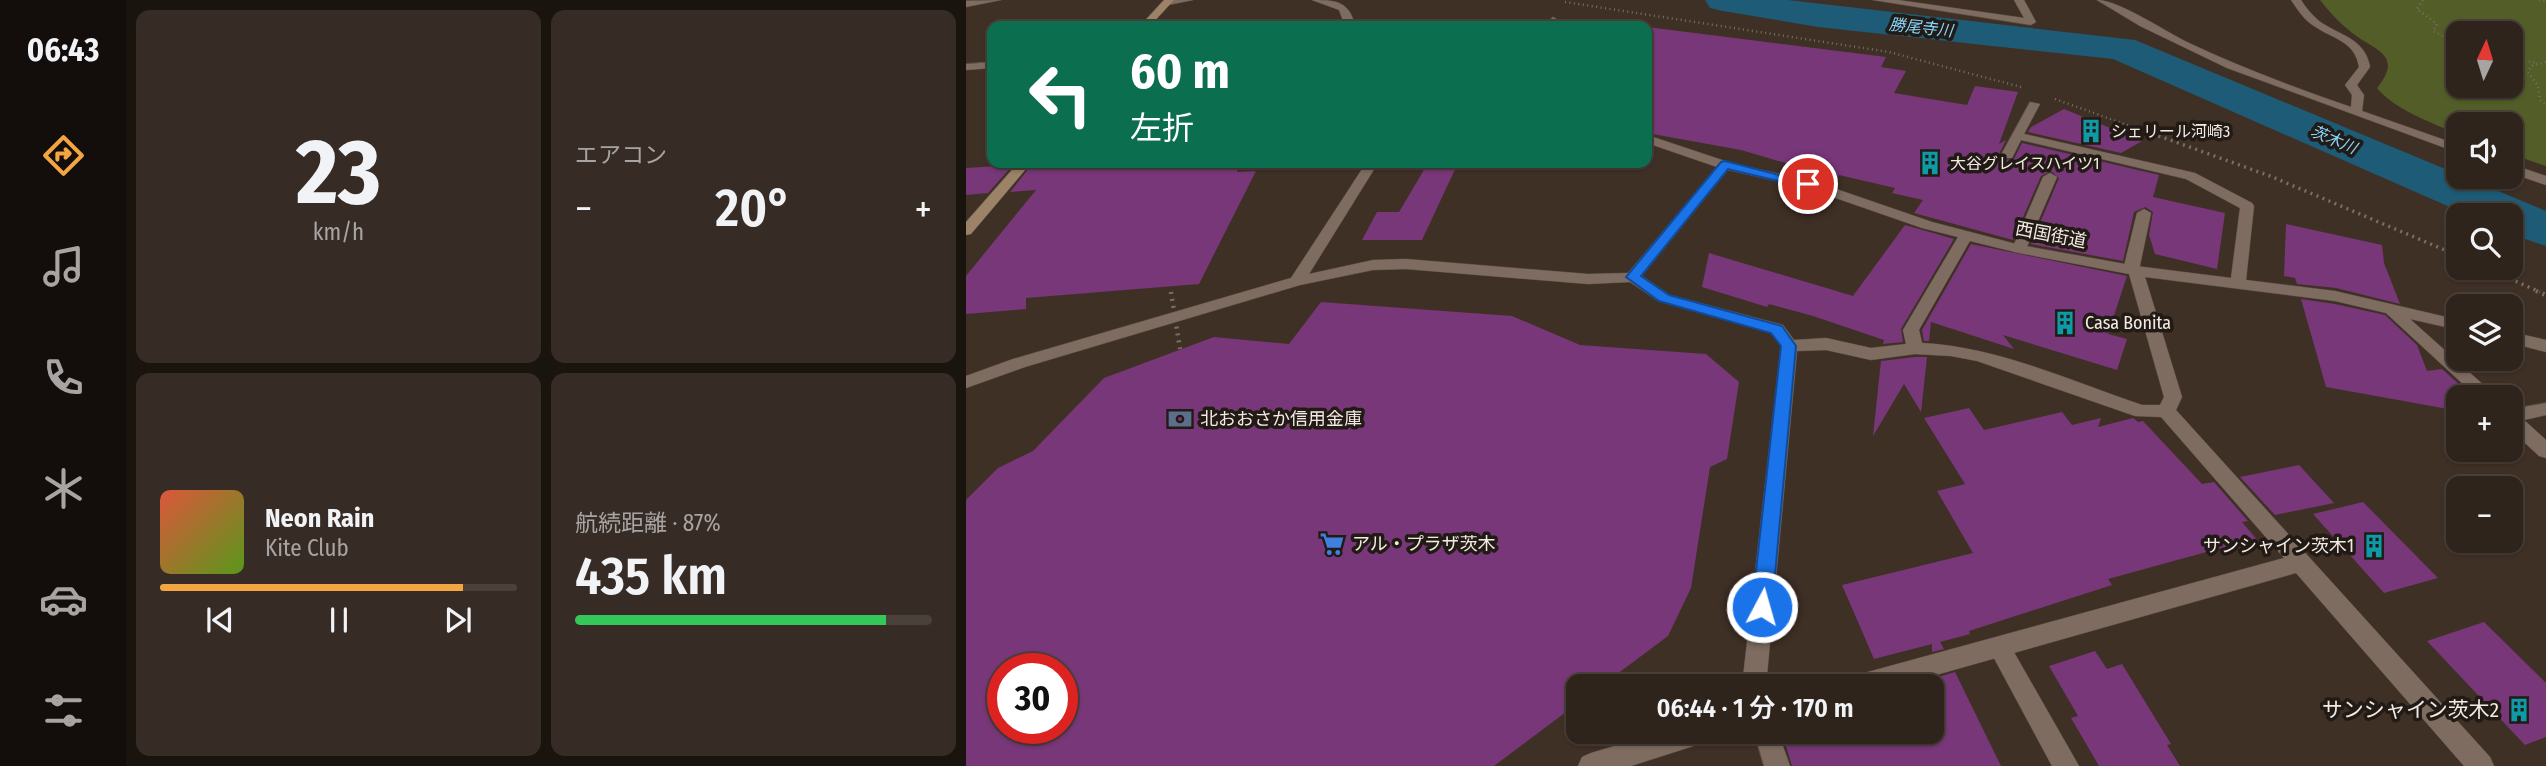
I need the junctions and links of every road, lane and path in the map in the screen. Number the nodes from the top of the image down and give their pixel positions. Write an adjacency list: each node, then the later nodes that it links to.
1 (996, 0): 12 (street)
2 (1188, 0): 10 (street)
3 (1317, 0): 14 (street)
4 (1878, 0): 5 (street)
5 (2019, 0)
6 (2102, 0): 23 (street)
7 (2296, 0): 23 (street)
8 (2423, 0): 15 (path)
9 (2539, 0): 11 (path)
10 (1169, 1): 13 (main road)
11 (2546, 1)
12 (966, 4)
13 (1150, 21)
14 (1348, 21)
15 (2446, 38)
16 (2524, 60): 18 (path)
17 (2546, 62): 18 (path)
18 (2538, 63): 22 (path)
19 (987, 65): 20 (street)
20 (966, 67)
21 (2034, 104): 24 (street)
22 (2546, 105)
23 (2356, 111): 26 (street)
24 (2018, 136): 27 (street); 42 (street)
25 (1652, 141): 28 (street, 西国街道)
26 (2446, 144)
27 (2007, 155)
28 (1725, 165): 36 (street, 西国街道); 39 (street)
29 (1021, 168): 35 (main road)
30 (1369, 168): 41 (street)
31 (2523, 172): 33 (street)
32 (2050, 177): 37 (street)
33 (2546, 181)
34 (2144, 213): 38 (street)
35 (966, 231)
36 (1966, 236): 37 (street, 西国街道); 50 (street)
37 (2020, 249): 38 (street, 西国街道)
38 (2134, 270): 42 (street, 西国街道); 55 (street)
39 (1633, 277): 41 (street); 48 (street)
40 (2513, 280): 44 (path)
41 (1297, 281): 52 (street)
42 (2238, 283): 45 (street, 西国街道)
43 (1171, 292): 51 (path, bridge)
44 (2546, 295)
45 (2390, 310): 46 (street, 西国街道); 53 (street)
46 (2446, 322)
47 (2523, 340): 49 (street)
48 (1789, 346): 50 (street); 61 (street)
49 (2546, 346)
50 (1916, 348): 55 (street)
51 (1180, 349)
52 (966, 382)
53 (2474, 385)
54 (2546, 409): 56 (street)
55 (2166, 411): 59 (street)
56 (2523, 414)
57 (2523, 429): 58 (street)
58 (2546, 451)
59 (2299, 563): 60 (street); 68 (street)
60 (1999, 647): 62 (street); 67 (street)
61 (1755, 674)
62 (1901, 674)
63 (1662, 744): 65 (street)
64 (1770, 744): 66 (street)
65 (1591, 766)
66 (1777, 766)
67 (2066, 766)
68 (2481, 766)

